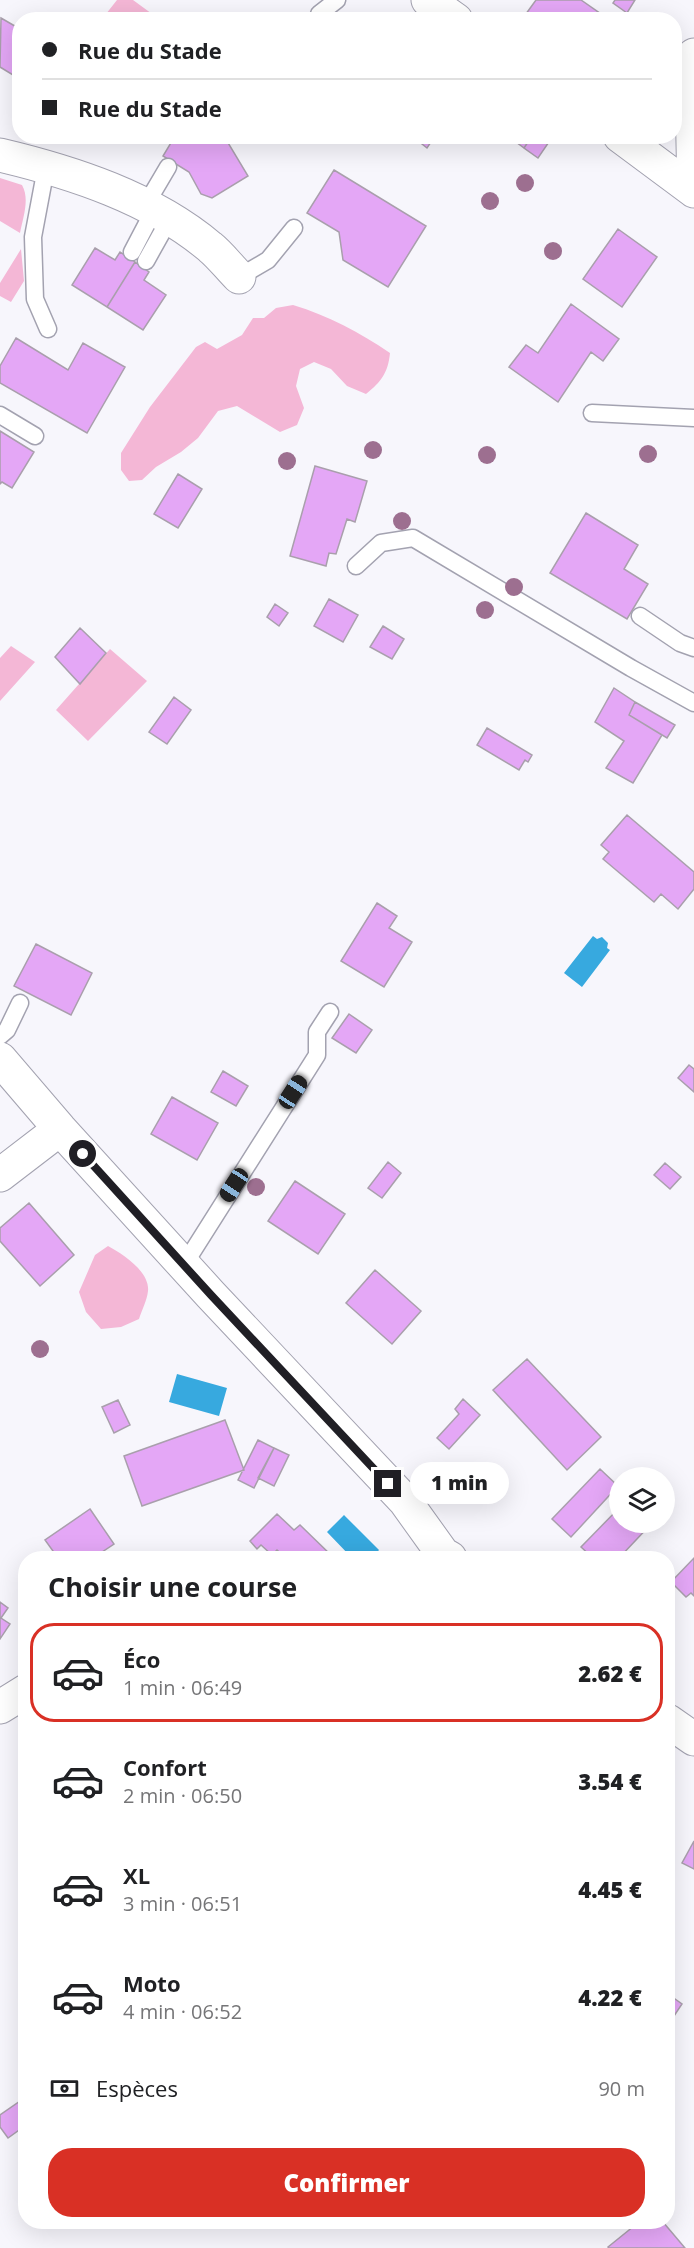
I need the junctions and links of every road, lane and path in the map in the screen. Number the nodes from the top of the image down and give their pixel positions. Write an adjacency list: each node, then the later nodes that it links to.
1 (337, 0): 3 (lane)
2 (428, 0): 4 (street)
3 (322, 12)
4 (445, 12)
5 (694, 67): 10 (street)
6 (631, 144): 10 (street)
7 (0, 155): 9 (street)
8 (168, 167): 11 (lane)
9 (46, 168): 11 (street); 15 (lane)
10 (694, 191)
11 (156, 211): 13 (lane); 14 (street)
12 (294, 228): 14 (lane)
13 (139, 256)
14 (238, 277)
15 (48, 329)
16 (592, 413): 18 (lane)
17 (0, 415): 19 (lane)
18 (694, 418)
19 (36, 436)
20 (356, 566): 23 (lane)
21 (640, 616): 22 (lane)
22 (694, 648)
23 (694, 703)
24 (20, 1003): 26 (lane)
25 (330, 1012): 30 (lane)
26 (0, 1036)
27 (0, 1059): 28 (street)
28 (60, 1130): 29 (street); 30 (street)
29 (0, 1175)
30 (184, 1265): 31 (street)
31 (440, 1551)
32 (18, 1696): 33 (street)
33 (0, 1707)
34 (675, 1726): 35 (street)
35 (694, 1739)

